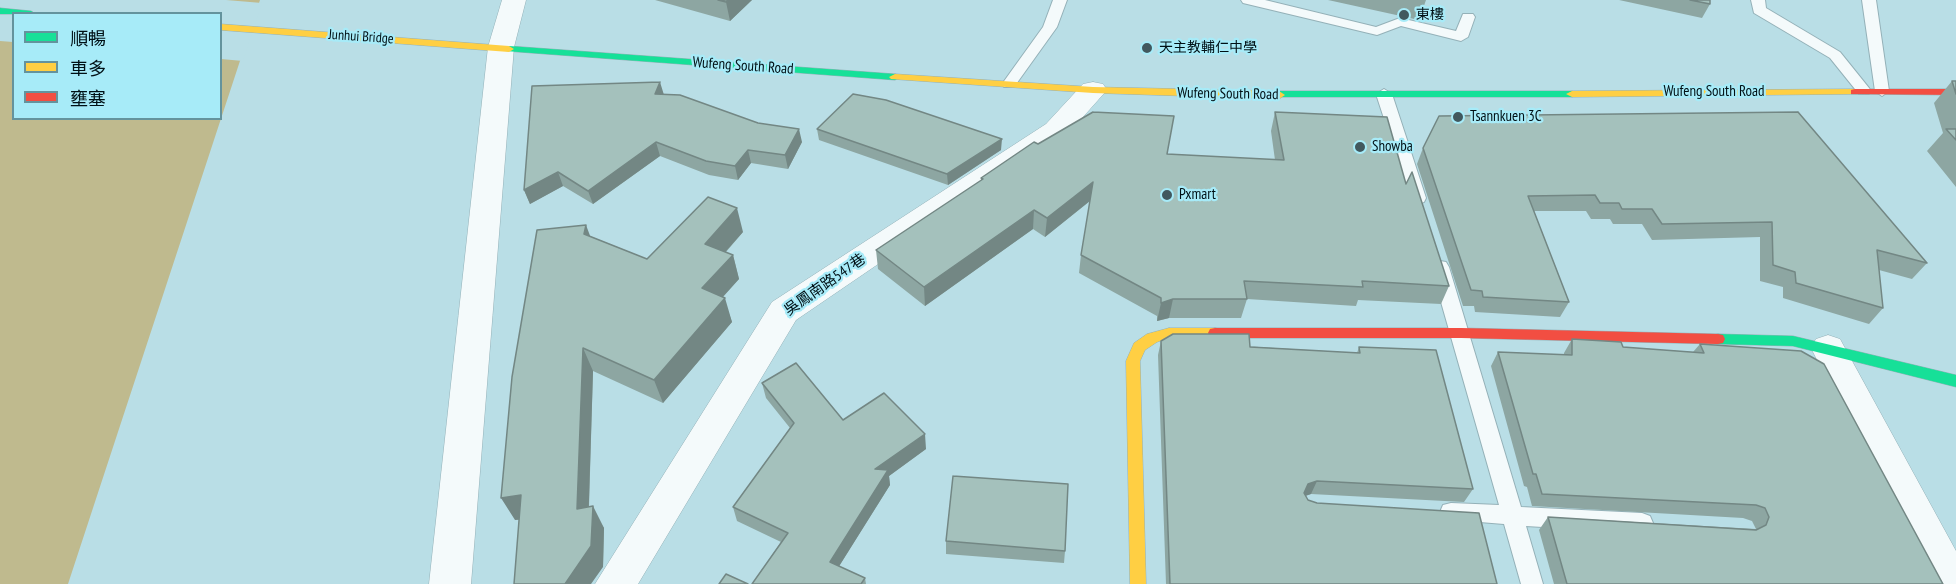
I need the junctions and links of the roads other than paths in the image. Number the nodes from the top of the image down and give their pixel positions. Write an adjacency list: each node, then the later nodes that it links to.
1 (514, 0): 8 (street)
2 (1060, 0): 9 (lane)
3 (1248, 0): 6 (lane)
4 (1758, 0): 11 (lane)
5 (1869, 0): 12 (lane)
6 (1468, 17)
7 (222, 27): 8 (main road, Junhui Bridge)
8 (501, 47): 9 (main road, Wufeng South Road); 23 (street)
9 (1009, 84): 10 (main road, Wufeng South Road)
10 (1093, 90): 14 (main road, Wufeng South Road); 24 (street, 吳鳳南路547巷)
11 (1864, 91): 12 (main road, Wufeng South Road); 14 (main road, Wufeng South Road)
12 (1882, 91): 13 (main road, Wufeng South Road)
13 (1956, 92)
14 (1384, 94): 15 (lane)
15 (1425, 219)
16 (1436, 254): 17 (lane)
17 (1461, 333): 18 (main road); 21 (lane); 25 (main road)
18 (1828, 348): 19 (main road); 27 (street)
19 (1956, 381)
20 (1429, 511): 21 (lane)
21 (1512, 515): 22 (lane); 26 (lane)
22 (1662, 524)
23 (450, 584)
24 (616, 584)
25 (1138, 584)
26 (1532, 584)
27 (1952, 584)

